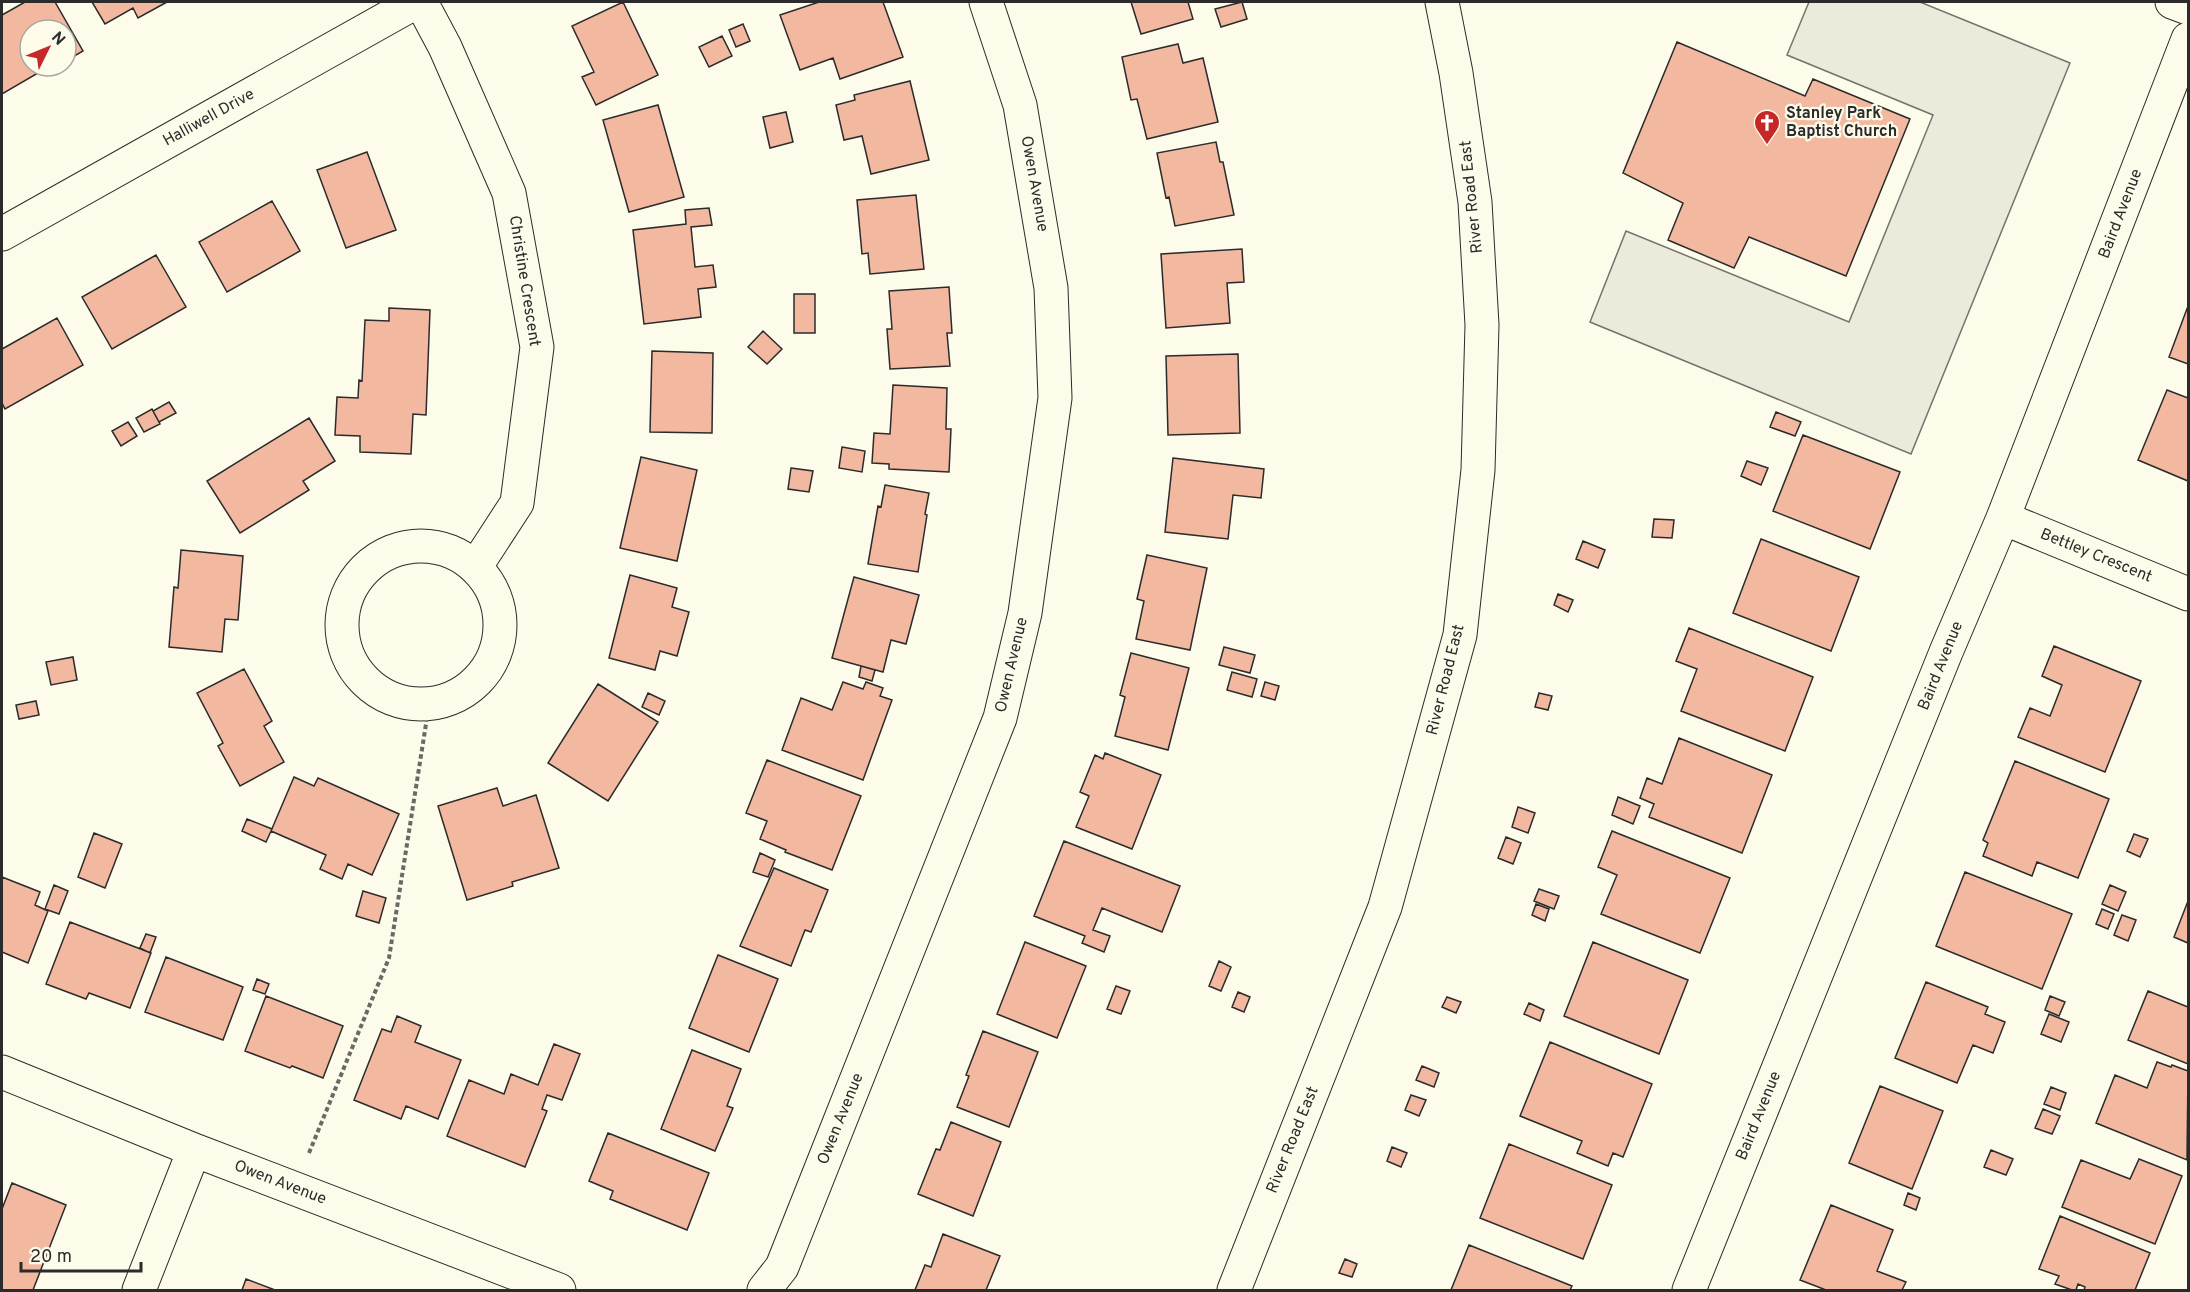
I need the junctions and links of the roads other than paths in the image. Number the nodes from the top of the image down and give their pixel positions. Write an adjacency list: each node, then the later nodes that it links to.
1 (416, 2): 8 (street, Halliwell Drive)
2 (421, 2): 10 (street, Christine Crescent)
3 (986, 2): 16 (street, Owen Avenue)
4 (1442, 2): 17 (street, River Road East)
5 (2172, 2): 6 (street)
6 (2188, 8)
7 (2188, 39): 9 (street, Baird Avenue)
8 (2, 234)
9 (2002, 518): 11 (street, Bettley Crescent); 18 (street, Baird Avenue)
10 (476, 566): 10 (street)
11 (2188, 594)
12 (2, 1072): 13 (street, Owen Avenue)
13 (194, 1150): 14 (street); 15 (street, Owen Avenue)
14 (139, 1290)
15 (559, 1290)
16 (764, 1290)
17 (1234, 1290)
18 (1689, 1290)

